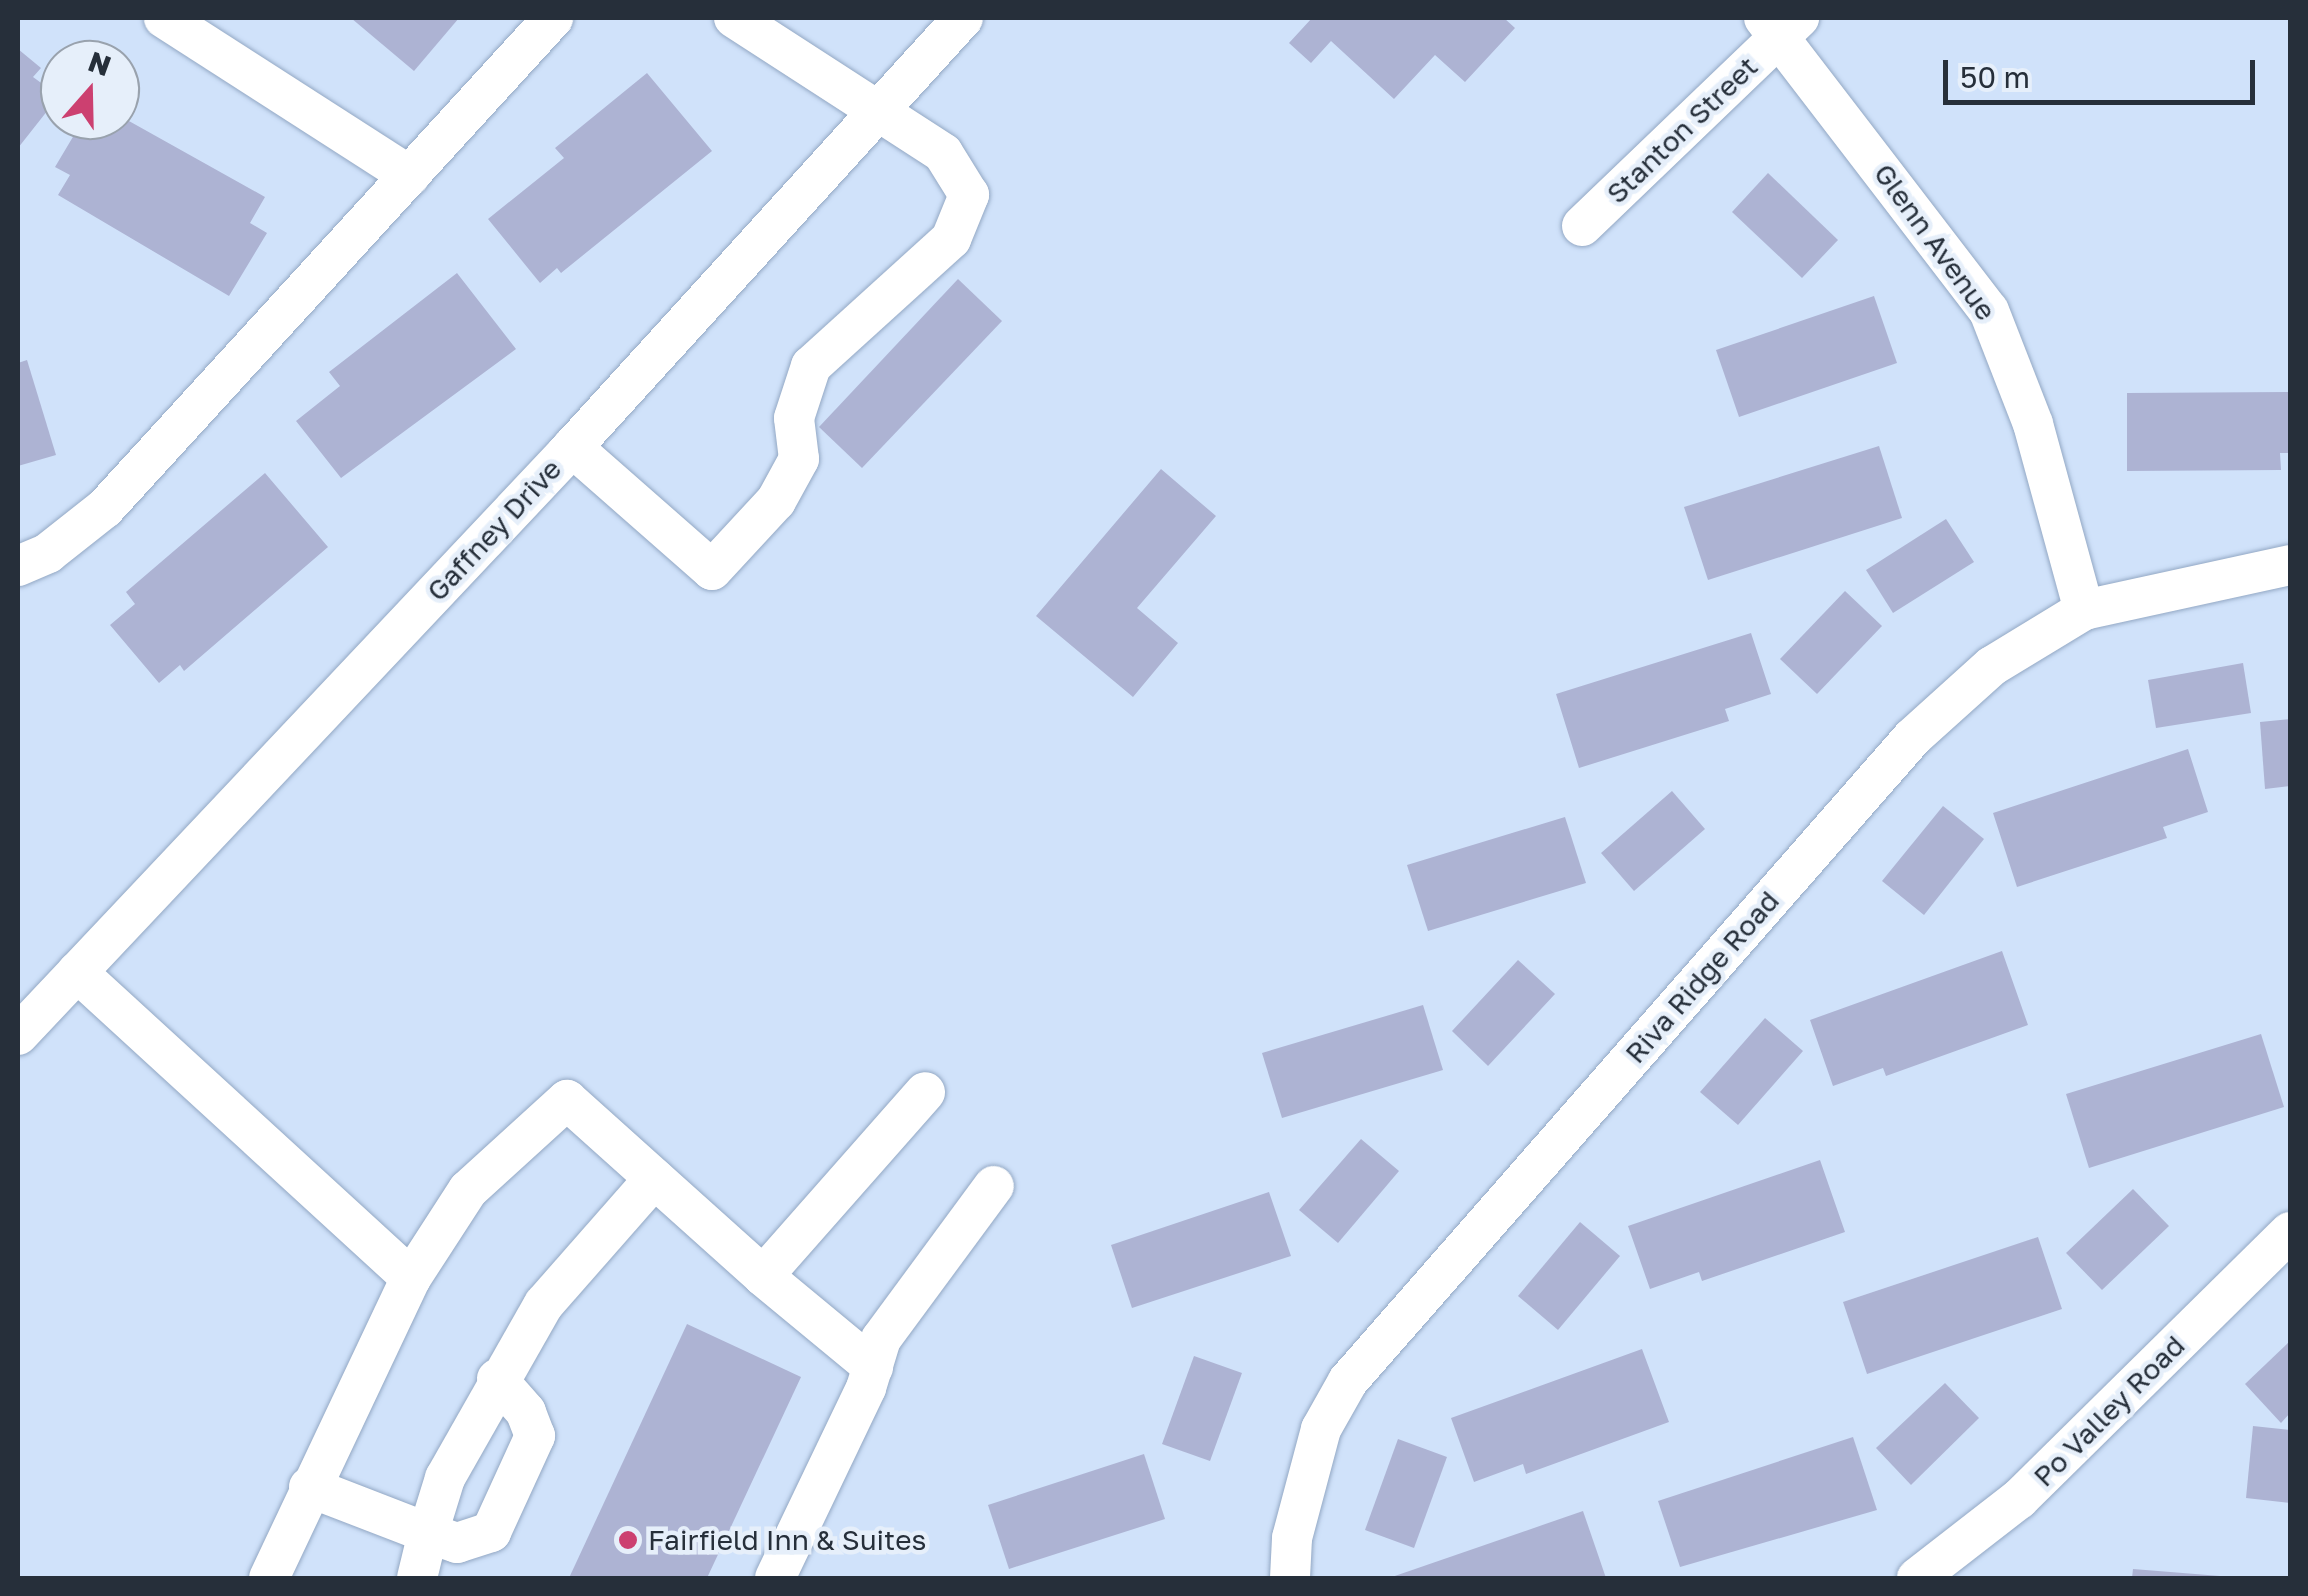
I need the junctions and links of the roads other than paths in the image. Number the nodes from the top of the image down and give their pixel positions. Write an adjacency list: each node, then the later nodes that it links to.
1 (164, 18): 7 (street)
2 (553, 18): 7 (street)
3 (734, 18): 6 (street)
4 (963, 18): 6 (street, Gaffney Drive)
5 (1782, 23): 8 (street, Stanton Street); 12 (street, Glenn Avenue)
6 (877, 109): 9 (street, Gaffney Drive); 9 (street)
7 (410, 176): 11 (street)
8 (1582, 226)
9 (572, 447): 13 (street, Gaffney Drive)
10 (2290, 565): 12 (street, Riva Ridge Road)
11 (18, 566)
12 (2084, 610): 28 (street, Riva Ridge Road)
13 (77, 972): 14 (street, Gaffney Drive); 20 (street)
14 (18, 1035)
15 (926, 1092): 19 (street)
16 (654, 1179): 19 (street); 20 (street); 22 (street)
17 (994, 1186): 21 (street)
18 (2290, 1232): 29 (street, Po Valley Road)
19 (762, 1276): 21 (street)
20 (411, 1278): 23 (street)
21 (873, 1368): 27 (street)
22 (497, 1379): 24 (street); 24 (street)
23 (309, 1487): 24 (street); 25 (street)
24 (428, 1534): 26 (street)
25 (269, 1578)
26 (417, 1578)
27 (775, 1578)
28 (1290, 1578)
29 (1917, 1578)

